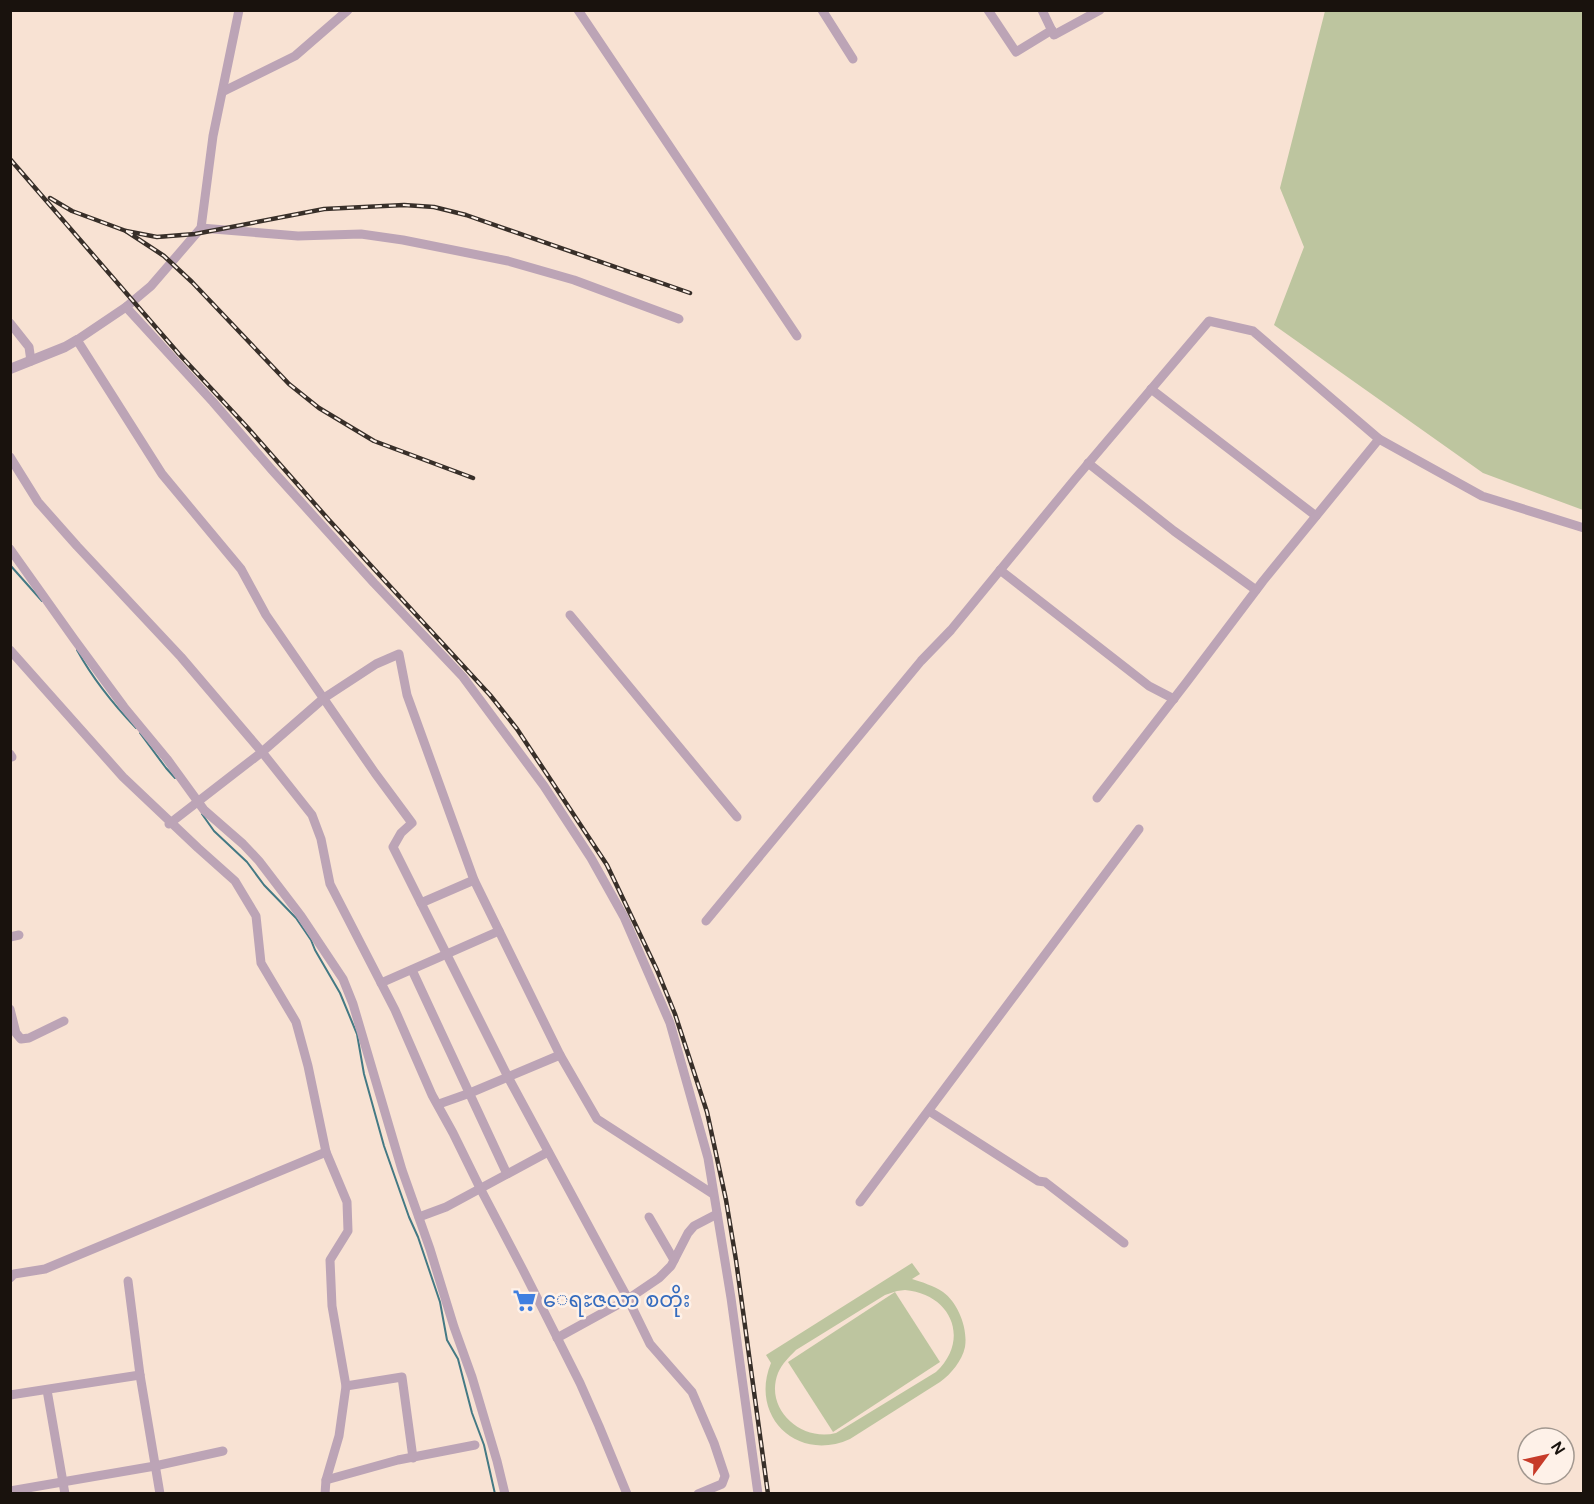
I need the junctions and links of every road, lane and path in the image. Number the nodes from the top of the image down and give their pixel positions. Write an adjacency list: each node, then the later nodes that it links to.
1 (240, 10): 10 (street)
2 (348, 10): 10 (street)
3 (578, 10): 15 (street)
4 (822, 10): 9 (street)
5 (988, 10): 8 (street)
6 (1042, 10): 8 (street)
7 (1100, 10): 8 (street)
8 (1052, 30)
9 (853, 59)
10 (224, 91): 11 (street)
11 (201, 228): 12 (street); 13 (street)
12 (126, 307): 16 (street); 58 (street)
13 (679, 319)
14 (10, 323): 17 (street)
15 (796, 336)
16 (77, 340): 17 (street); 30 (street)
17 (31, 361): 18 (street)
18 (10, 369)
19 (1151, 389): 20 (street); 22 (street); 23 (street)
20 (1379, 439): 23 (street); 24 (street)
21 (10, 457): 32 (street)
22 (1088, 463): 26 (street); 27 (street)
23 (1316, 516): 27 (street)
24 (1584, 528)
25 (10, 549): 34 (street)
26 (1000, 570): 31 (street); 40 (street)
27 (1256, 590): 31 (street)
28 (570, 615): 35 (street)
29 (10, 650): 36 (street)
30 (324, 698): 32 (street); 38 (street); 39 (street)
31 (1174, 699): 33 (street)
32 (262, 752): 34 (street); 44 (street)
33 (1098, 798)
34 (199, 802): 36 (street); 61 (street)
35 (737, 817)
36 (170, 823): 54 (street)
37 (1139, 829): 53 (street)
38 (474, 880): 39 (street); 41 (street)
39 (421, 903): 42 (street)
40 (706, 921)
41 (499, 931): 42 (street); 49 (street)
42 (447, 954): 43 (street); 50 (street)
43 (412, 970): 44 (street); 51 (street)
44 (381, 983): 52 (street)
45 (10, 1009): 47 (street)
46 (64, 1021): 47 (street)
47 (21, 1039): 48 (street)
48 (10, 1044)
49 (560, 1054): 50 (street); 58 (street)
50 (508, 1077): 51 (street); 55 (street)
51 (470, 1093): 52 (street); 56 (street)
52 (439, 1104): 57 (street)
53 (928, 1111): 59 (street); 63 (street)
54 (326, 1152): 65 (street); 70 (street)
55 (548, 1152): 56 (street); 67 (street)
56 (507, 1174): 57 (street)
57 (480, 1188): 61 (street); 68 (street)
58 (713, 1194): 60 (street)
59 (861, 1202)
60 (717, 1214): 64 (street); 86 (street)
61 (418, 1217): 83 (street)
62 (649, 1217): 64 (street)
63 (1124, 1243)
64 (674, 1260): 67 (street)
65 (10, 1278)
66 (128, 1281): 69 (street)
67 (628, 1299): 68 (street); 85 (street)
68 (557, 1338): 84 (street)
69 (141, 1375): 71 (street); 76 (street)
70 (346, 1386): 75 (street); 77 (street)
71 (47, 1390): 72 (street); 78 (street)
72 (10, 1395)
73 (475, 1446): 75 (street)
74 (223, 1451): 76 (street)
75 (413, 1458): 77 (street)
76 (155, 1466): 78 (street); 81 (street)
77 (326, 1480): 82 (street)
78 (62, 1481): 79 (street); 80 (street)
79 (10, 1491)
80 (66, 1494)
81 (160, 1494)
82 (325, 1494)
83 (505, 1494)
84 (627, 1494)
85 (698, 1494)
86 (758, 1494)

